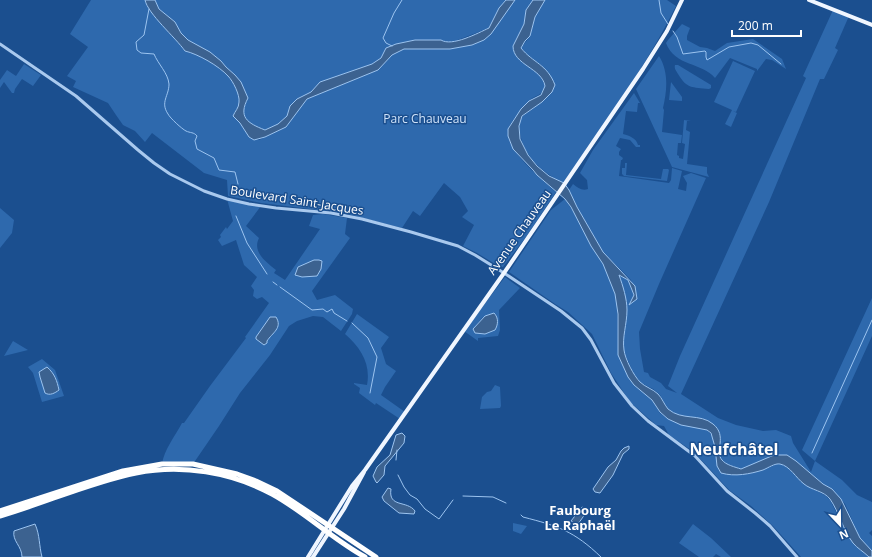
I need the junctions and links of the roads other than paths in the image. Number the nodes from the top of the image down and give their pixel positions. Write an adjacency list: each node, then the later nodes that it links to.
1 (682, 0): 5 (main road, Avenue Chauveau)
2 (809, 0): 3 (main road)
3 (872, 25)
4 (0, 44): 5 (street, Boulevard Saint-Jacques)
5 (504, 272): 8 (main road, Avenue Chauveau); 13 (street, Boulevard Saint-Jacques)
6 (0, 510): 8 (highway)
7 (0, 516): 8 (highway)
8 (328, 529): 9 (main road, Avenue Chauveau); 10 (main road); 11 (highway); 12 (highway)
9 (308, 557)
10 (313, 557)
11 (365, 557)
12 (376, 557)
13 (797, 557)

